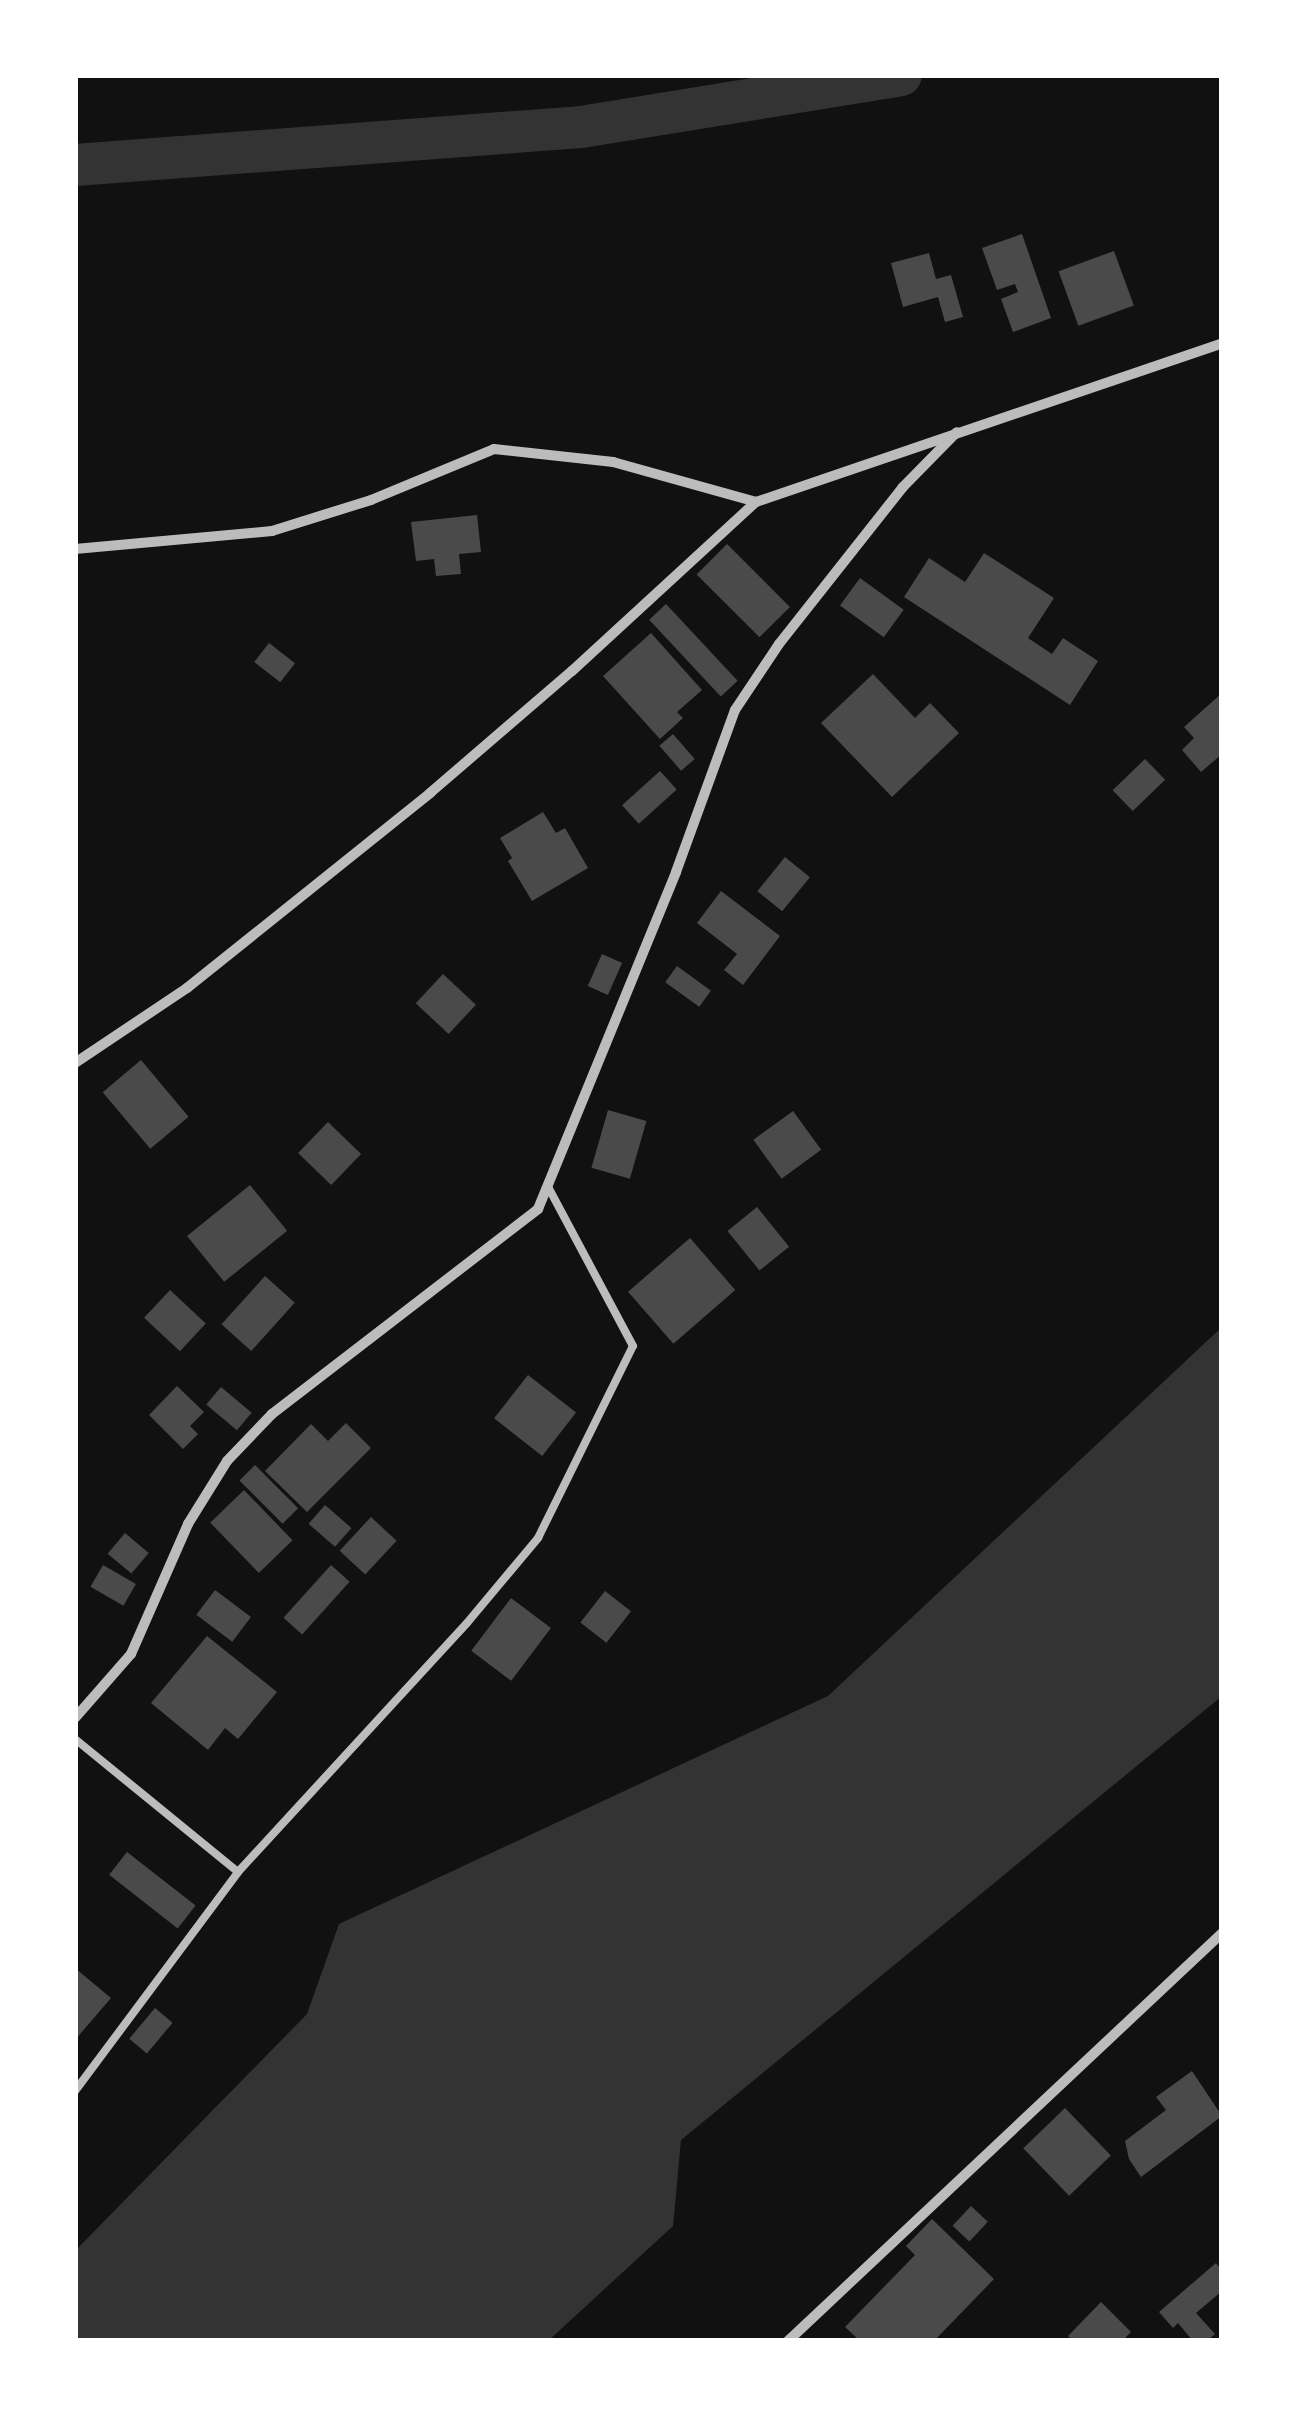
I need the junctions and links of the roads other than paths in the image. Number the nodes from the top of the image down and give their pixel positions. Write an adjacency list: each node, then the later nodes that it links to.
1 (1222, 343): 2 (street)
2 (957, 432): 3 (street); 6 (street)
3 (756, 502): 4 (street); 5 (street)
4 (75, 549)
5 (75, 1063)
6 (548, 1187): 7 (street); 9 (lane)
7 (75, 1718)
8 (75, 1739): 9 (lane)
9 (238, 1872): 11 (lane)
10 (1222, 1933): 12 (street)
11 (75, 2091)
12 (788, 2341)

